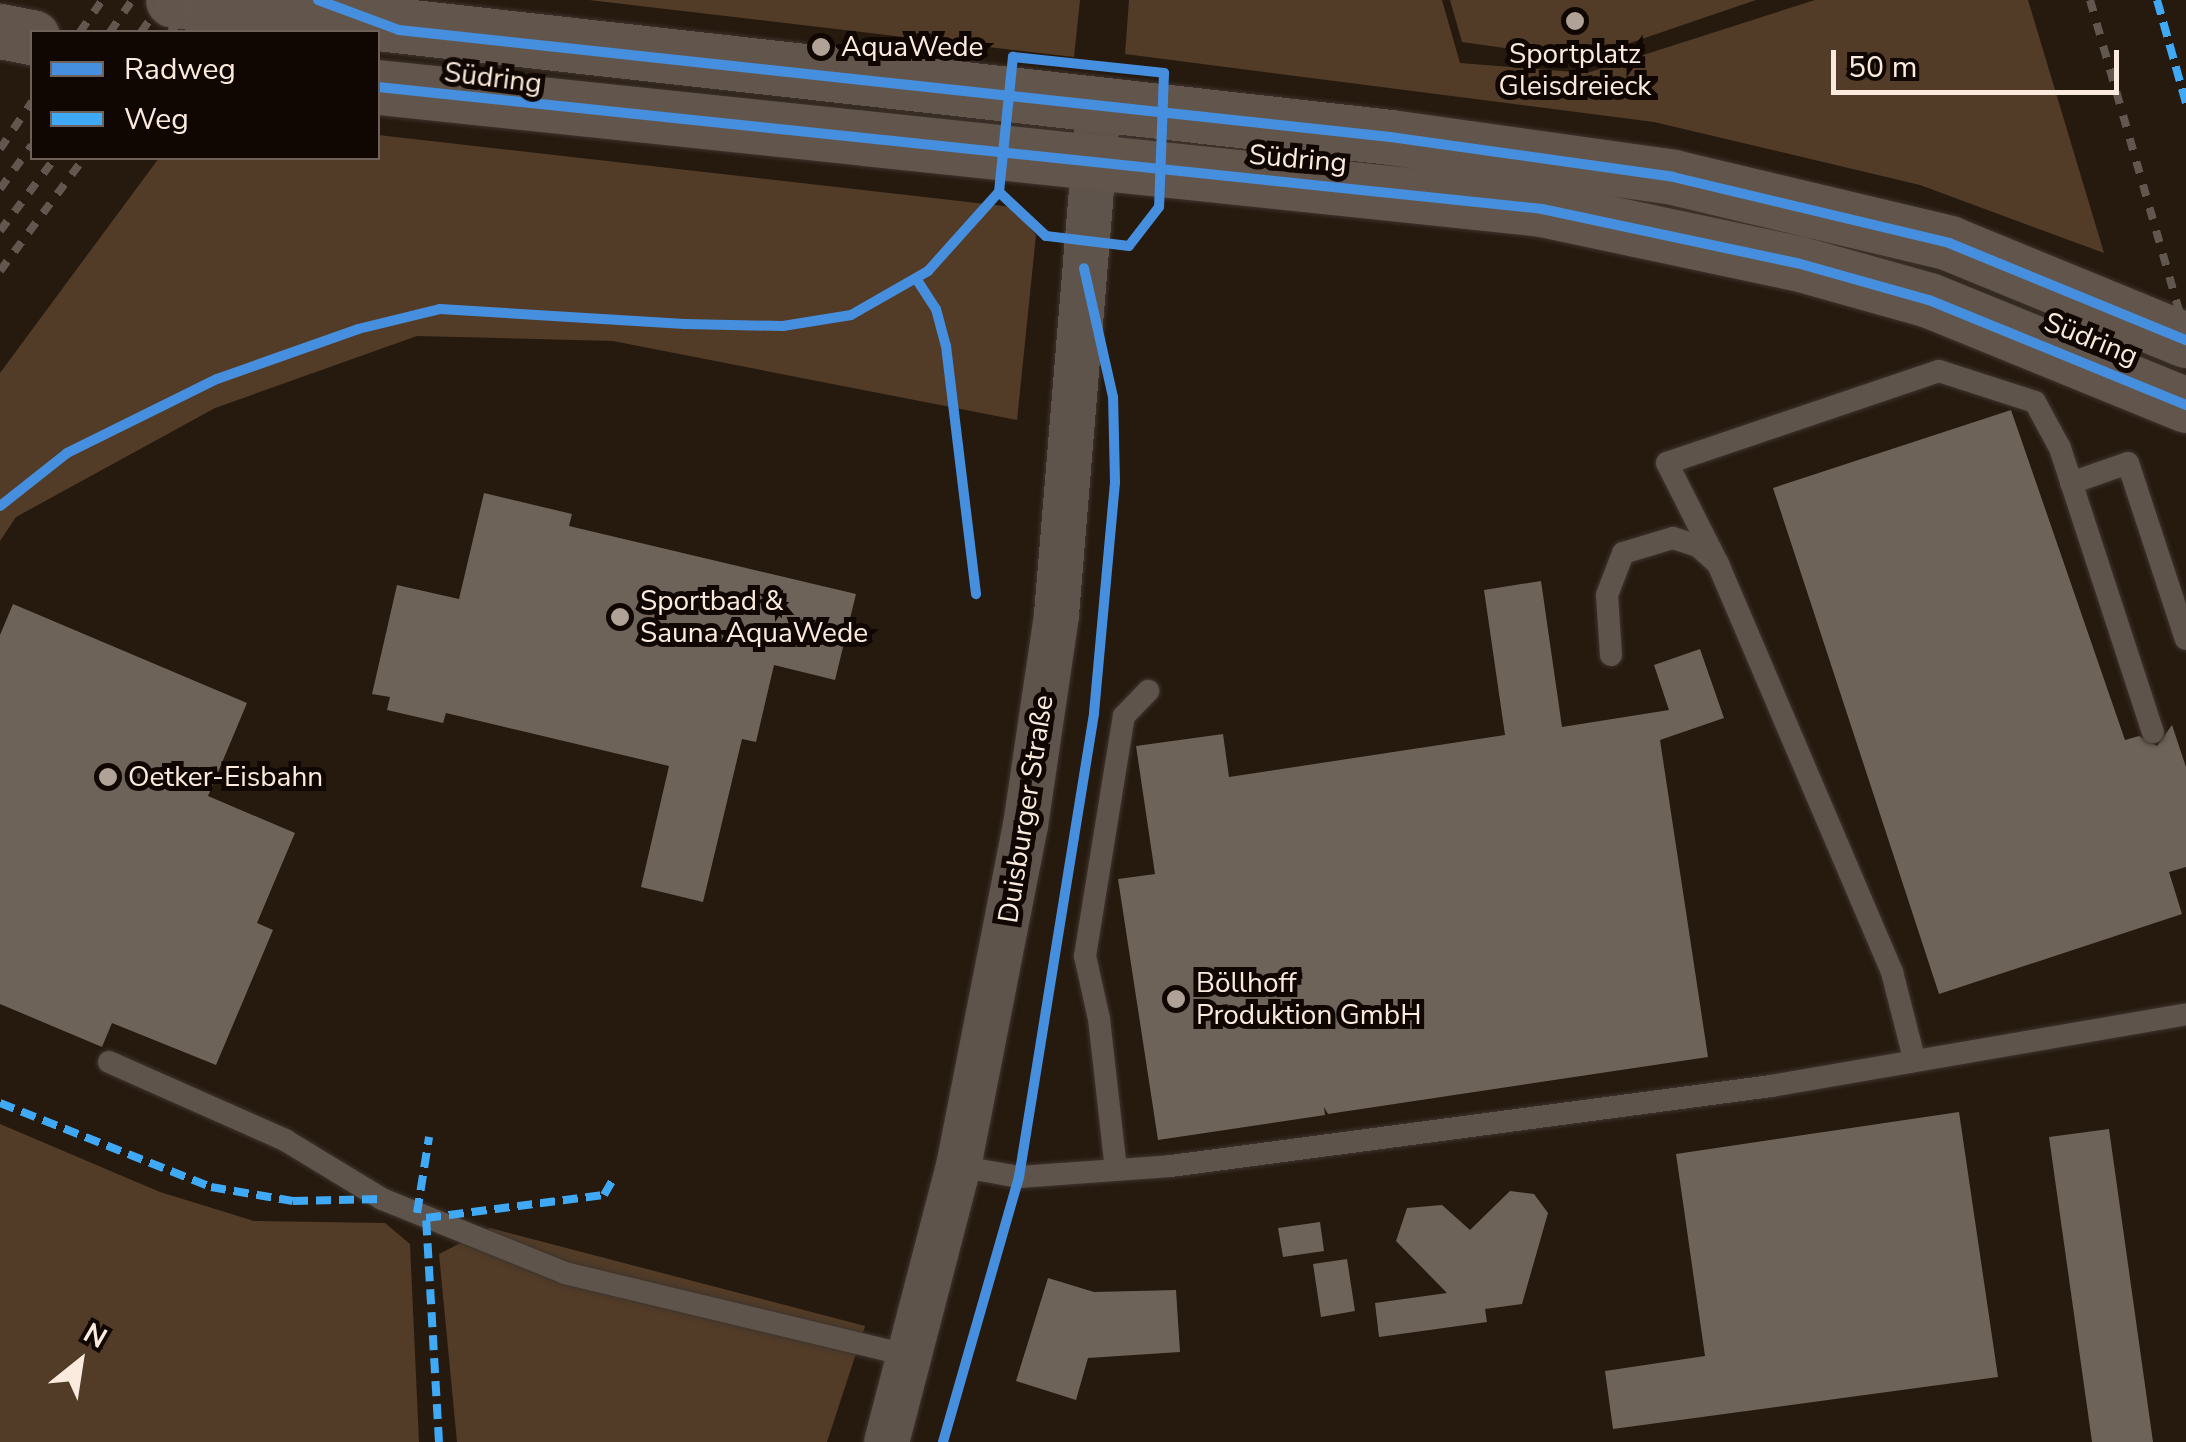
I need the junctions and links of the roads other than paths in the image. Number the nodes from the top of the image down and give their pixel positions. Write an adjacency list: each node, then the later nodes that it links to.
1 (174, 0): 5 (main road, Südring)
2 (0, 31): 3 (main road)
3 (30, 38)
4 (380, 87): 6 (main road, Südring)
5 (1098, 104): 6 (street); 7 (main road, Südring)
6 (1093, 164): 8 (main road, Südring); 18 (street, Duisburger Straße)
7 (2186, 340)
8 (2186, 406)
9 (2072, 483): 10 (lane); 11 (lane); 14 (lane)
10 (1718, 564): 12 (lane); 16 (lane)
11 (2186, 639)
12 (1611, 655)
13 (1148, 692): 19 (lane)
14 (2152, 732)
15 (2186, 1014): 16 (lane)
16 (1914, 1058): 19 (lane)
17 (109, 1062): 20 (lane)
18 (958, 1166): 19 (lane); 20 (street, Duisburger Straße)
19 (1116, 1170)
20 (911, 1356): 21 (street, Duisburger Straße)
21 (886, 1442)

